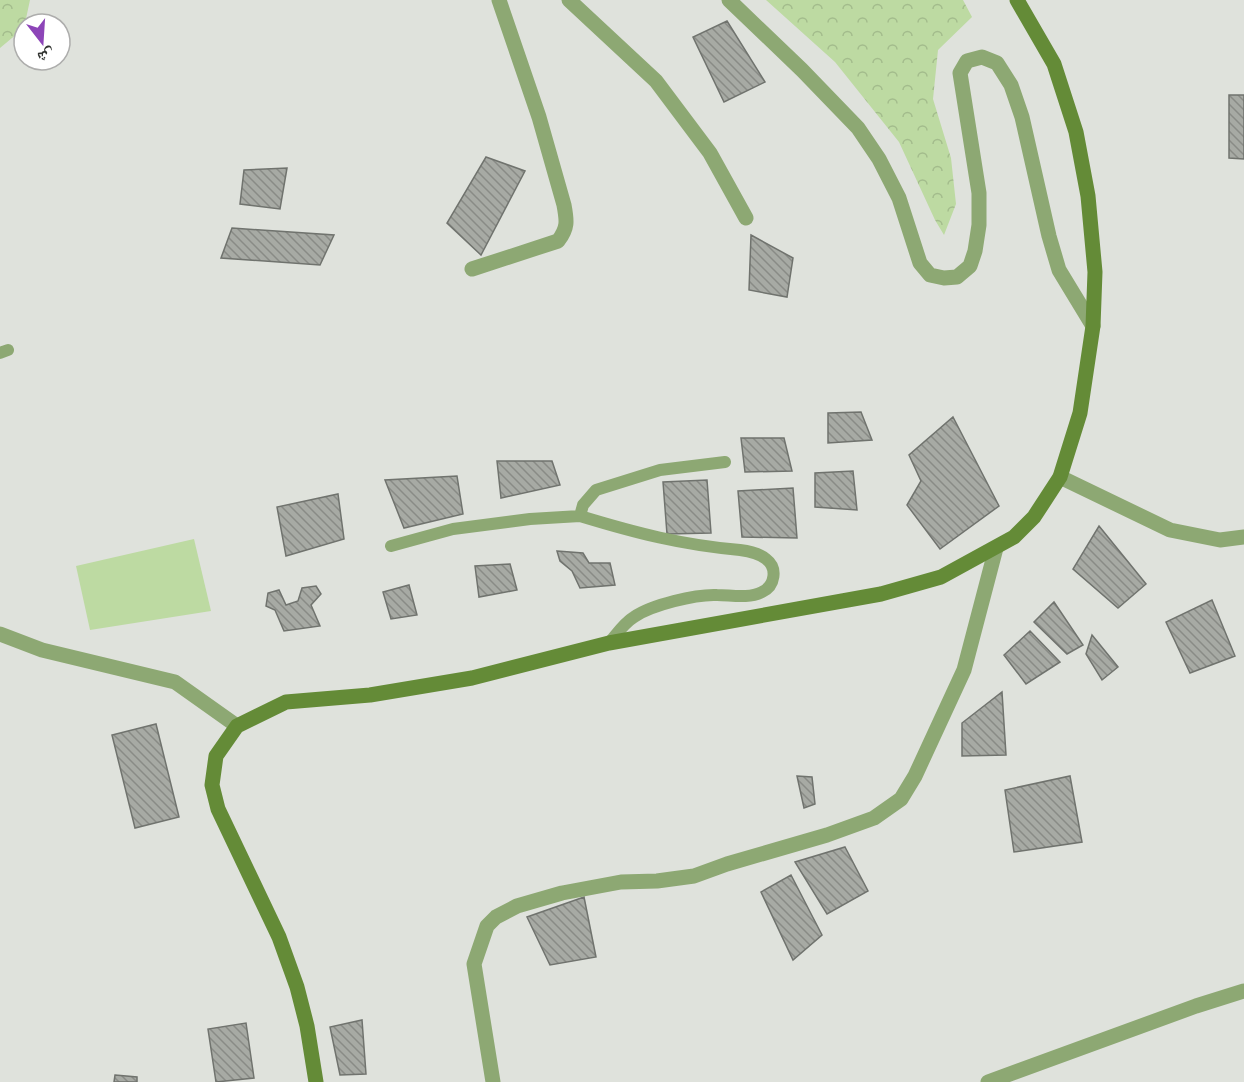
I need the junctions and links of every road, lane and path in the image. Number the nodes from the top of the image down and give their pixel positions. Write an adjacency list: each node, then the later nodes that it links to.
1 (499, 0): 6 (street)
2 (569, 0): 5 (street)
3 (729, 0): 7 (street)
4 (1017, 0): 7 (main road)
5 (746, 218)
6 (472, 269)
7 (1093, 326): 9 (main road)
8 (725, 462): 10 (lane)
9 (1060, 477): 11 (street); 13 (main road)
10 (580, 516): 12 (lane); 15 (lane)
11 (1244, 537)
12 (391, 546)
13 (996, 548): 15 (main road); 19 (street)
14 (0, 634): 16 (street)
15 (609, 643): 16 (main road)
16 (237, 726): 18 (main road)
17 (1244, 991): 20 (street)
18 (316, 1082)
19 (493, 1082)
20 (988, 1082)

